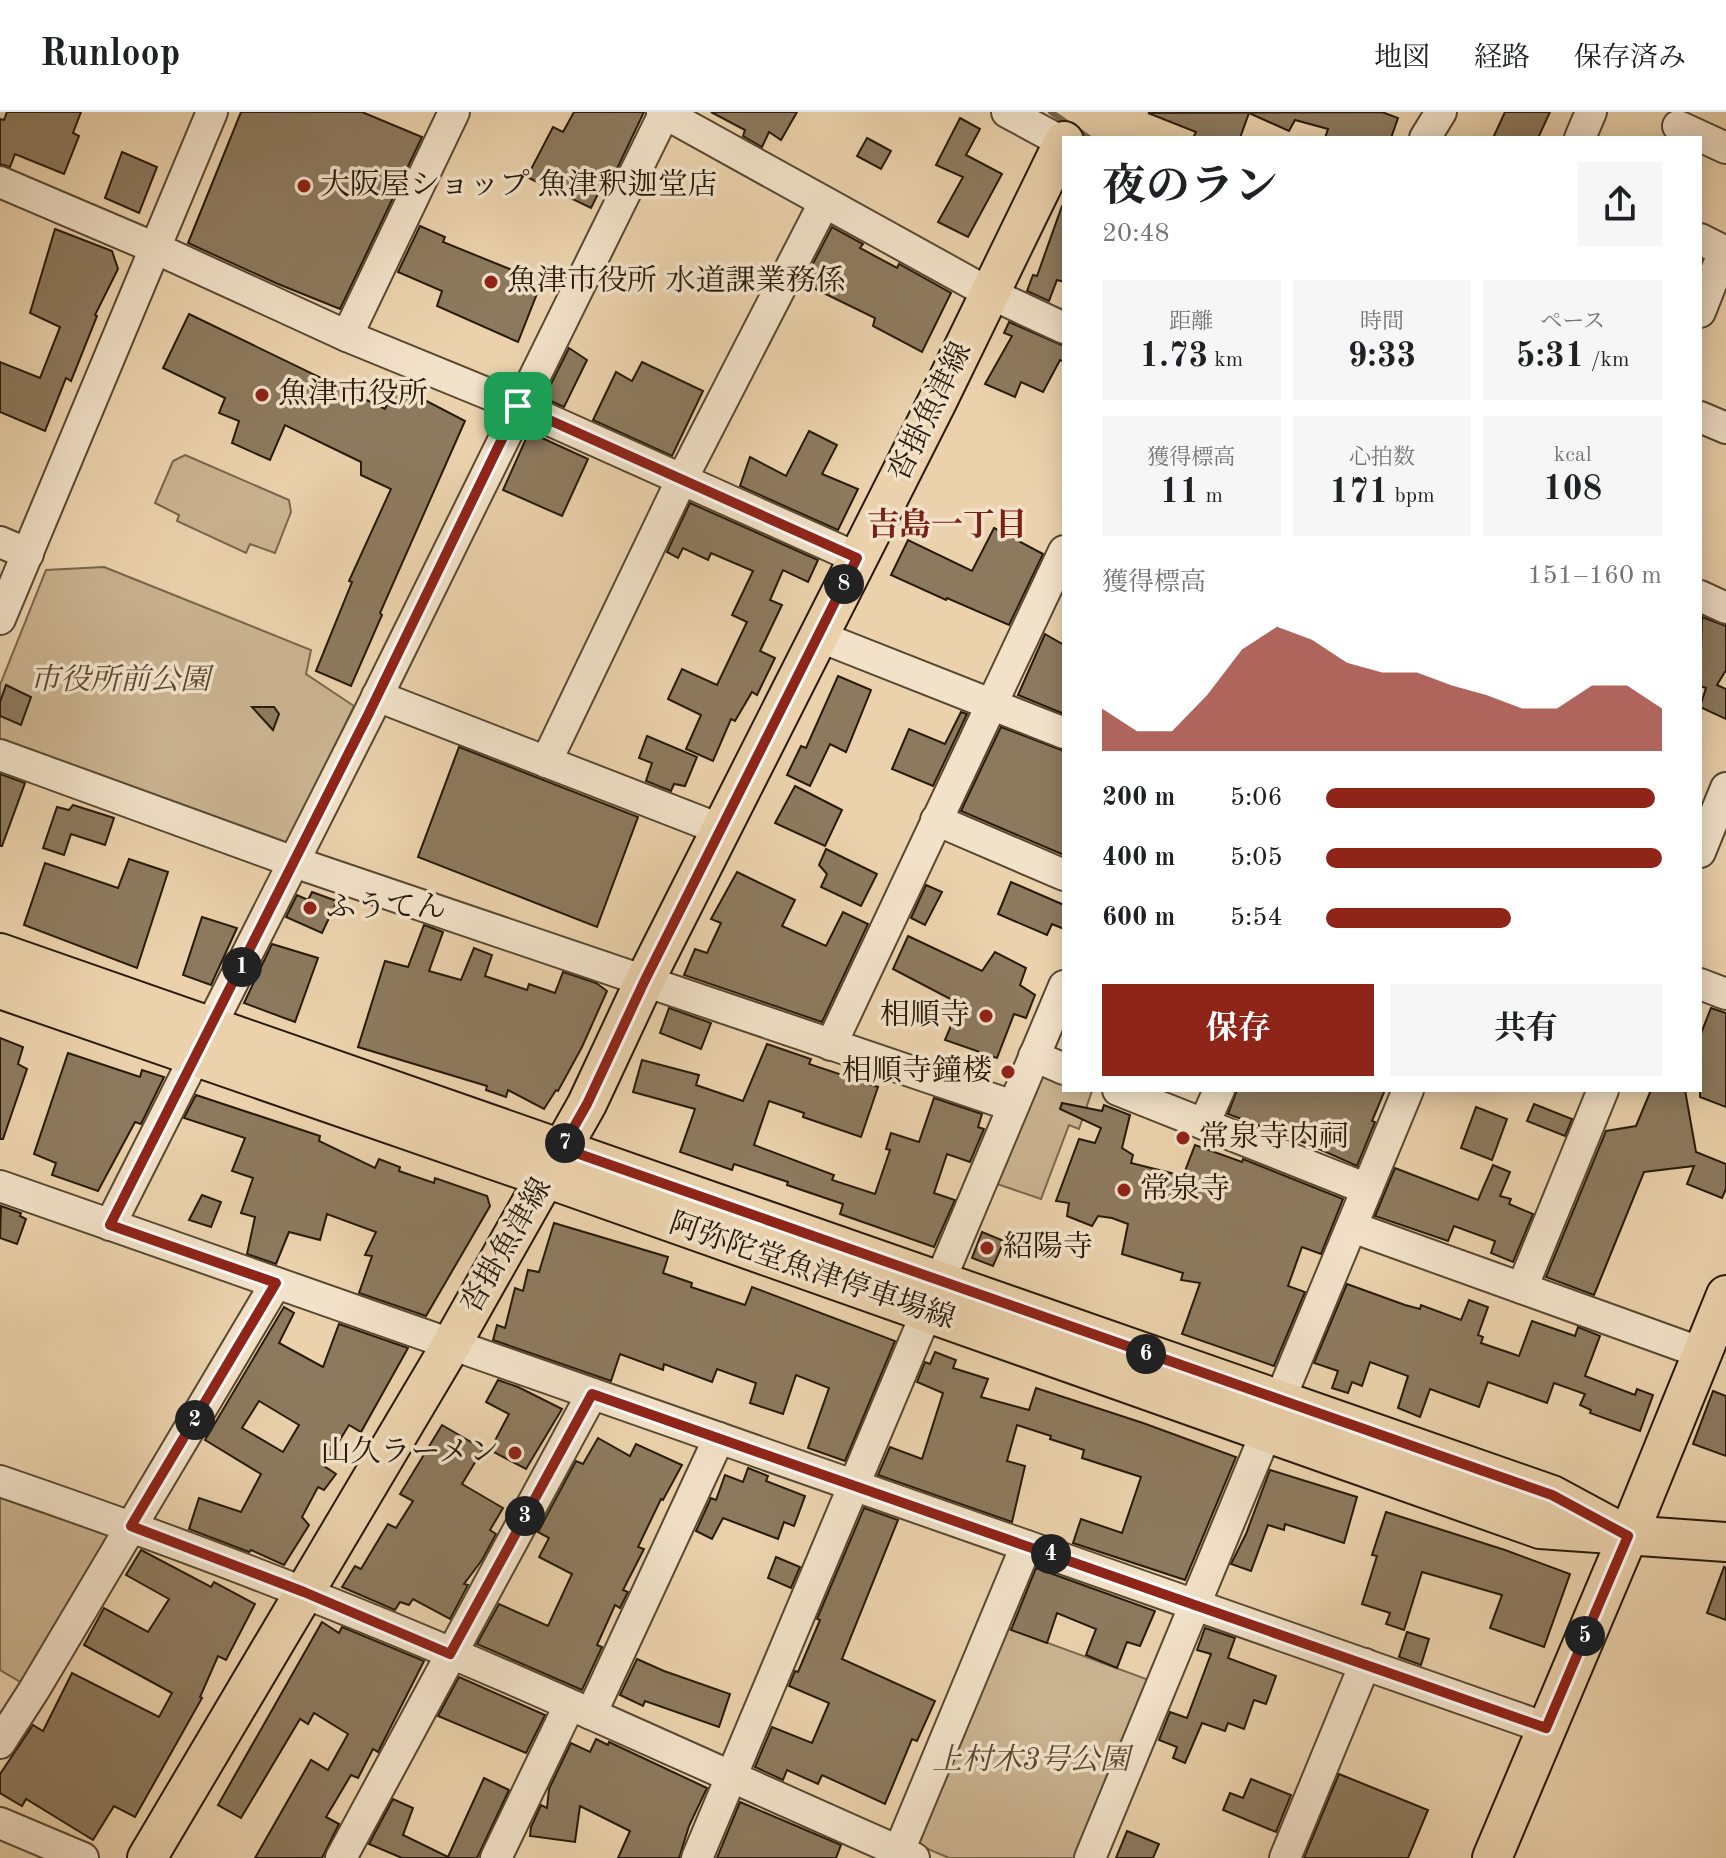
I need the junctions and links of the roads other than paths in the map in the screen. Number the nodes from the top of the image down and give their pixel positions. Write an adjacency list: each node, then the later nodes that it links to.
1 (212, 112): 20 (street)
2 (454, 112): 24 (street)
3 (663, 112): 18 (street); 25 (street)
4 (1007, 112): 14 (street)
5 (1076, 112): 9 (main road, 沓掛魚津線)
6 (1441, 112): 10 (street)
7 (1591, 112): 11 (street)
8 (1678, 125): 12 (street)
9 (1066, 136)
10 (1426, 136)
11 (1581, 136)
12 (1701, 136)
13 (1702, 136): 16 (street)
14 (1062, 140)
15 (1062, 145): 21 (main road, 沓掛魚津線)
16 (1726, 148)
17 (0, 182): 20 (street)
18 (824, 203): 21 (street); 28 (street)
19 (1702, 240): 22 (street)
20 (155, 248): 24 (street); 29 (street)
21 (989, 293): 23 (street); 31 (main road, 沓掛魚津線)
22 (1711, 302)
23 (1062, 327)
24 (347, 336): 25 (street)
25 (518, 406): 28 (street); 36 (street)
26 (1702, 418): 27 (street)
27 (1726, 428)
28 (681, 481): 31 (street); 40 (street)
29 (14, 548): 34 (street)
30 (1062, 555): 37 (street)
31 (857, 558): 35 (main road, 沓掛魚津線)
32 (1702, 597): 33 (street)
33 (1726, 608)
34 (0, 619)
35 (818, 636): 37 (street); 43 (main road, 沓掛魚津線)
36 (377, 696): 40 (street); 45 (street)
37 (990, 704): 38 (street); 42 (street)
38 (1062, 732)
39 (0, 755): 45 (street)
40 (546, 762): 43 (street)
41 (1726, 788): 44 (street)
42 (936, 820): 46 (street); 54 (street)
43 (722, 830): 48 (main road, 沓掛魚津線)
44 (1702, 847)
45 (294, 862): 48 (street); 53 (street)
46 (1062, 874)
47 (0, 953): 53 (main road, 阿弥陀堂魚津停車場線)
48 (644, 982): 54 (street); 63 (main road, 沓掛魚津線)
49 (1702, 985): 52 (street)
50 (0, 989): 53 (main road, 阿弥陀堂魚津停車場線)
51 (1062, 991): 55 (street)
52 (1726, 994)
53 (205, 1042): 63 (main road, 阿弥陀堂魚津停車場線); 66 (street)
54 (831, 1045): 61 (street)
55 (1034, 1056): 56 (street); 61 (street)
56 (1062, 1068)
57 (1123, 1092): 62 (street)
58 (1218, 1092): 62 (street)
59 (1407, 1092): 65 (street)
60 (1602, 1092): 69 (street)
61 (1013, 1106): 71 (street)
62 (1204, 1124): 65 (street)
63 (554, 1163): 71 (main road, 阿弥陀堂魚津停車場線); 72 (main road, 沓掛魚津線)
64 (0, 1186): 66 (street)
65 (1367, 1189): 67 (street)
66 (110, 1225): 68 (street)
67 (1352, 1227): 69 (street); 75 (street)
68 (276, 1283): 72 (street); 79 (street)
69 (1522, 1288): 73 (street)
70 (1726, 1295): 73 (main road)
71 (933, 1297): 75 (main road, 阿弥陀堂魚津停車場線); 78 (street)
72 (451, 1345): 74 (street); 83 (main road, 沓掛魚津線)
73 (1702, 1353): 80 (main road)
74 (592, 1394): 76 (street); 85 (street)
75 (1274, 1416): 80 (main road, 阿弥陀堂魚津停車場線); 84 (street)
76 (719, 1438): 78 (street); 87 (street)
77 (0, 1481): 79 (street)
78 (854, 1485): 82 (street); 90 (street)
79 (131, 1526): 83 (street); 89 (street)
80 (1628, 1536): 81 (main road, 阿弥陀堂魚津停車場線); 88 (main road)
81 (1726, 1542)
82 (1026, 1546): 84 (street); 92 (street)
83 (304, 1592): 85 (street); 94 (main road, 沓掛魚津線)
84 (1195, 1605): 86 (street); 98 (street)
85 (450, 1654): 87 (street); 95 (street)
86 (1365, 1664): 88 (street); 99 (street)
87 (580, 1710): 90 (street); 96 (street)
88 (1546, 1728): 100 (main road)
89 (0, 1743)
90 (731, 1778): 92 (street); 97 (street)
91 (0, 1823): 93 (street)
92 (903, 1856)
93 (83, 1858)
94 (147, 1858)
95 (341, 1858)
96 (496, 1858)
97 (697, 1858)
98 (1090, 1858)
99 (1285, 1858)
100 (1492, 1858)

